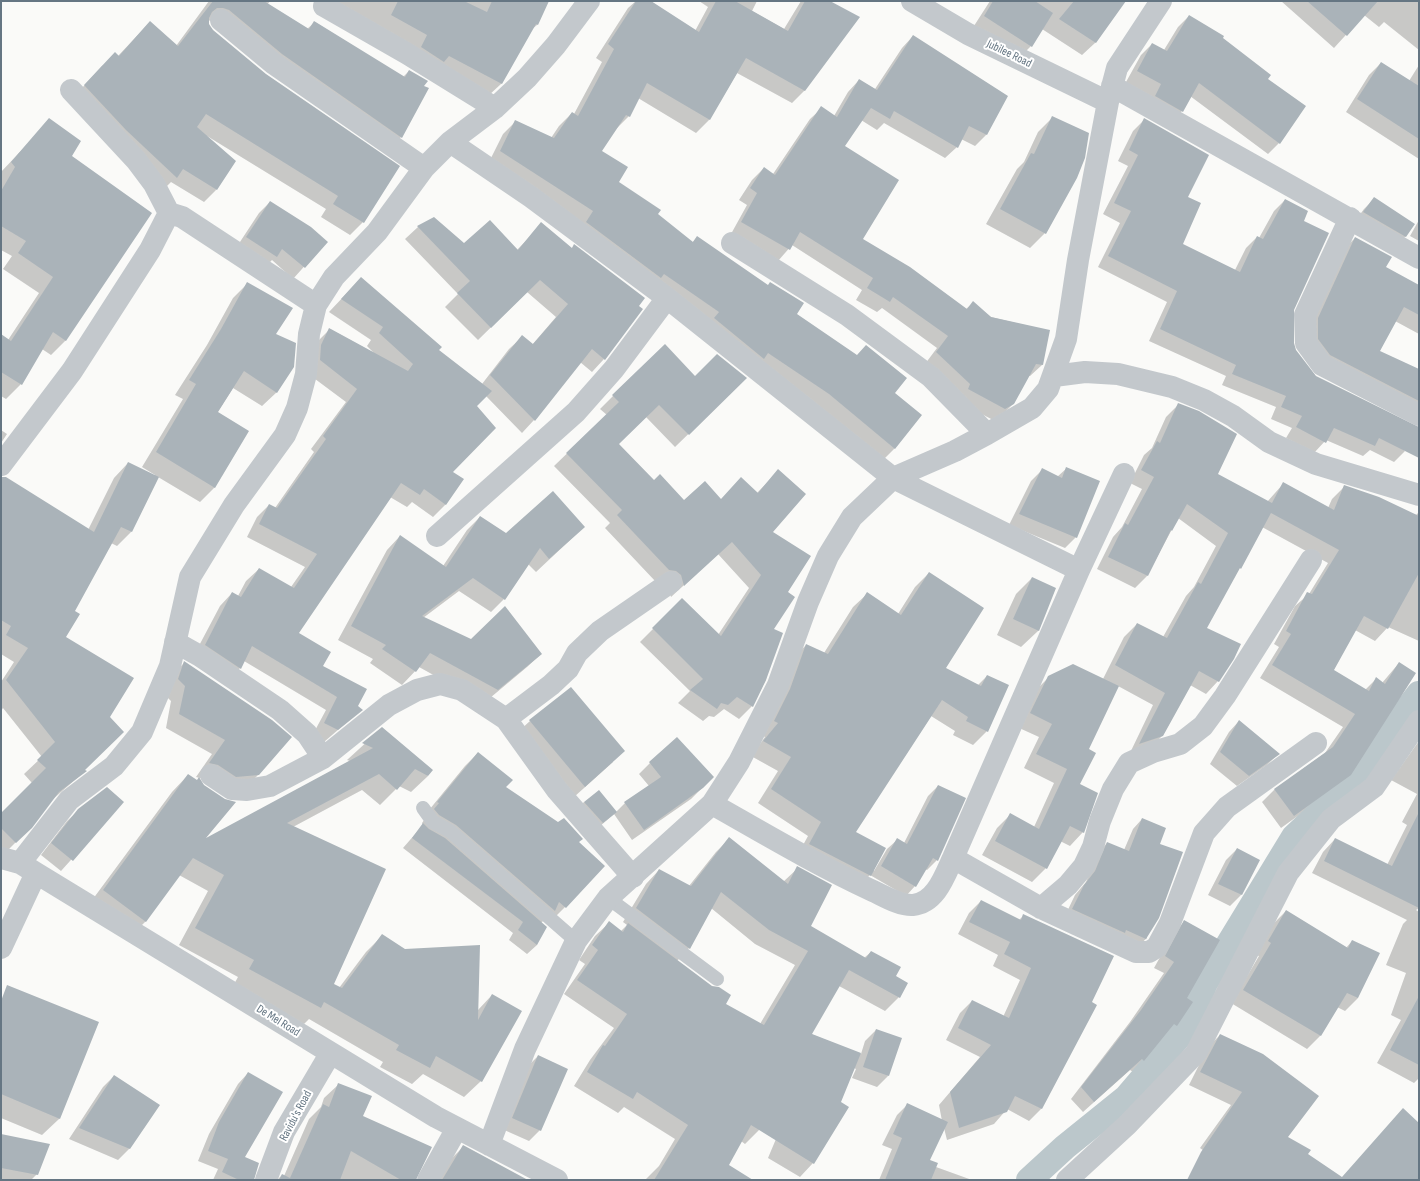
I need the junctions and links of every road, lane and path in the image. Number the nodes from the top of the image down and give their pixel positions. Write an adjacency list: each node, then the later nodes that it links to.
1 (589, 1): 8 (street)
2 (912, 1): 7 (street, Jubilee Road)
3 (1161, 1): 7 (street)
4 (324, 6): 8 (street)
5 (221, 20): 10 (street)
6 (71, 90): 11 (street)
7 (1110, 94): 12 (street, Jubilee Road); 17 (street)
8 (495, 108): 9 (street)
9 (450, 142): 10 (street); 15 (street)
10 (424, 168): 16 (street)
11 (170, 213): 16 (street); 20 (street)
12 (1350, 218): 14 (street, Jubilee Road); 18 (street)
13 (732, 243): 19 (street)
14 (1419, 258)
15 (667, 298): 22 (street); 24 (street)
16 (316, 305): 28 (street)
17 (1054, 376): 19 (street); 23 (street)
18 (1419, 416)
19 (988, 434): 22 (street)
20 (1, 465)
21 (1124, 474): 26 (street)
22 (893, 478): 26 (street); 34 (street)
23 (1419, 495)
24 (438, 536)
25 (1311, 560): 40 (street)
26 (1079, 570): 36 (street)
27 (671, 582): 29 (street)
28 (175, 642): 32 (street); 37 (street)
29 (506, 719): 32 (street); 38 (street)
30 (1419, 721): 50 (street)
31 (1316, 743): 40 (street)
32 (323, 758): 33 (street)
33 (211, 775)
34 (712, 804): 36 (street); 38 (street)
35 (423, 808): 41 (lane)
36 (953, 858): 40 (street)
37 (19, 865): 42 (street); 44 (street, De Mel Road)
38 (633, 877): 39 (street)
39 (608, 898): 41 (street); 43 (lane)
40 (1041, 908)
41 (576, 941): 46 (street)
42 (1, 948)
43 (717, 978)
44 (330, 1054): 45 (street, De Mel Road); 47 (street, Ravidu's Road)
45 (457, 1128): 46 (street, De Mel Road); 48 (street)
46 (489, 1145): 49 (street, De Mel Road)
47 (266, 1180)
48 (428, 1180)
49 (557, 1180)
50 (1067, 1180)

